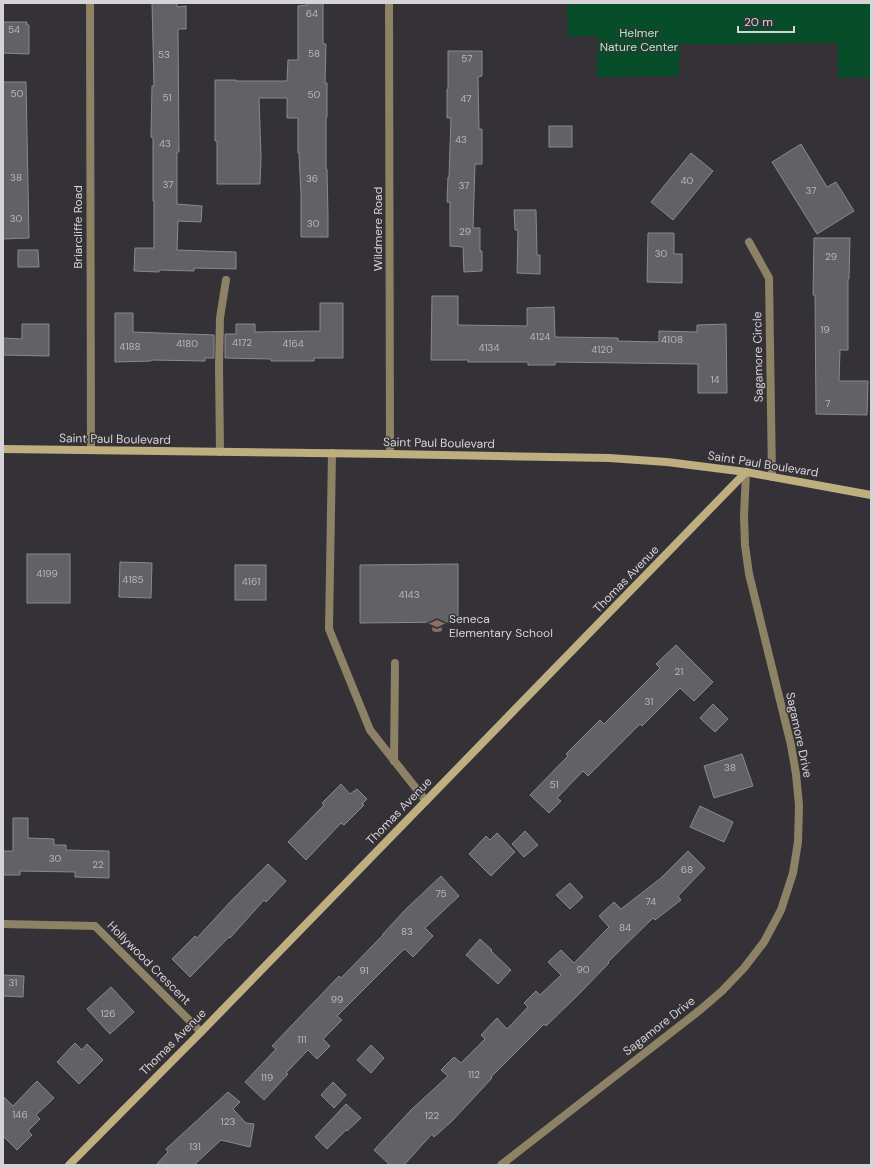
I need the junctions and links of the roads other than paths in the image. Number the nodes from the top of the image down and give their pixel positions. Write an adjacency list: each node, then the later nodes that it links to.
1 (90, 3): 6 (street, Briarcliffe Road)
2 (389, 3): 9 (street, Wildmere Road)
3 (749, 242): 11 (street, Sagamore Circle)
4 (226, 280): 7 (street)
5 (3, 450): 6 (main road, Saint Paul Boulevard)
6 (91, 450): 7 (main road, Saint Paul Boulevard)
7 (220, 452): 8 (main road, Saint Paul Boulevard)
8 (332, 454): 9 (main road, Saint Paul Boulevard); 14 (street)
9 (390, 454): 10 (main road, Saint Paul Boulevard)
10 (746, 472): 11 (main road, Saint Paul Boulevard); 15 (main road, Thomas Avenue); 19 (street, Sagamore Drive)
11 (772, 477): 12 (main road, Saint Paul Boulevard)
12 (871, 495)
13 (395, 663): 14 (street)
14 (394, 762): 15 (street)
15 (426, 801): 17 (main road, Thomas Avenue)
16 (3, 924): 17 (street, Hollywood Crescent)
17 (201, 1032): 18 (main road, Thomas Avenue)
18 (69, 1165)
19 (501, 1165)

